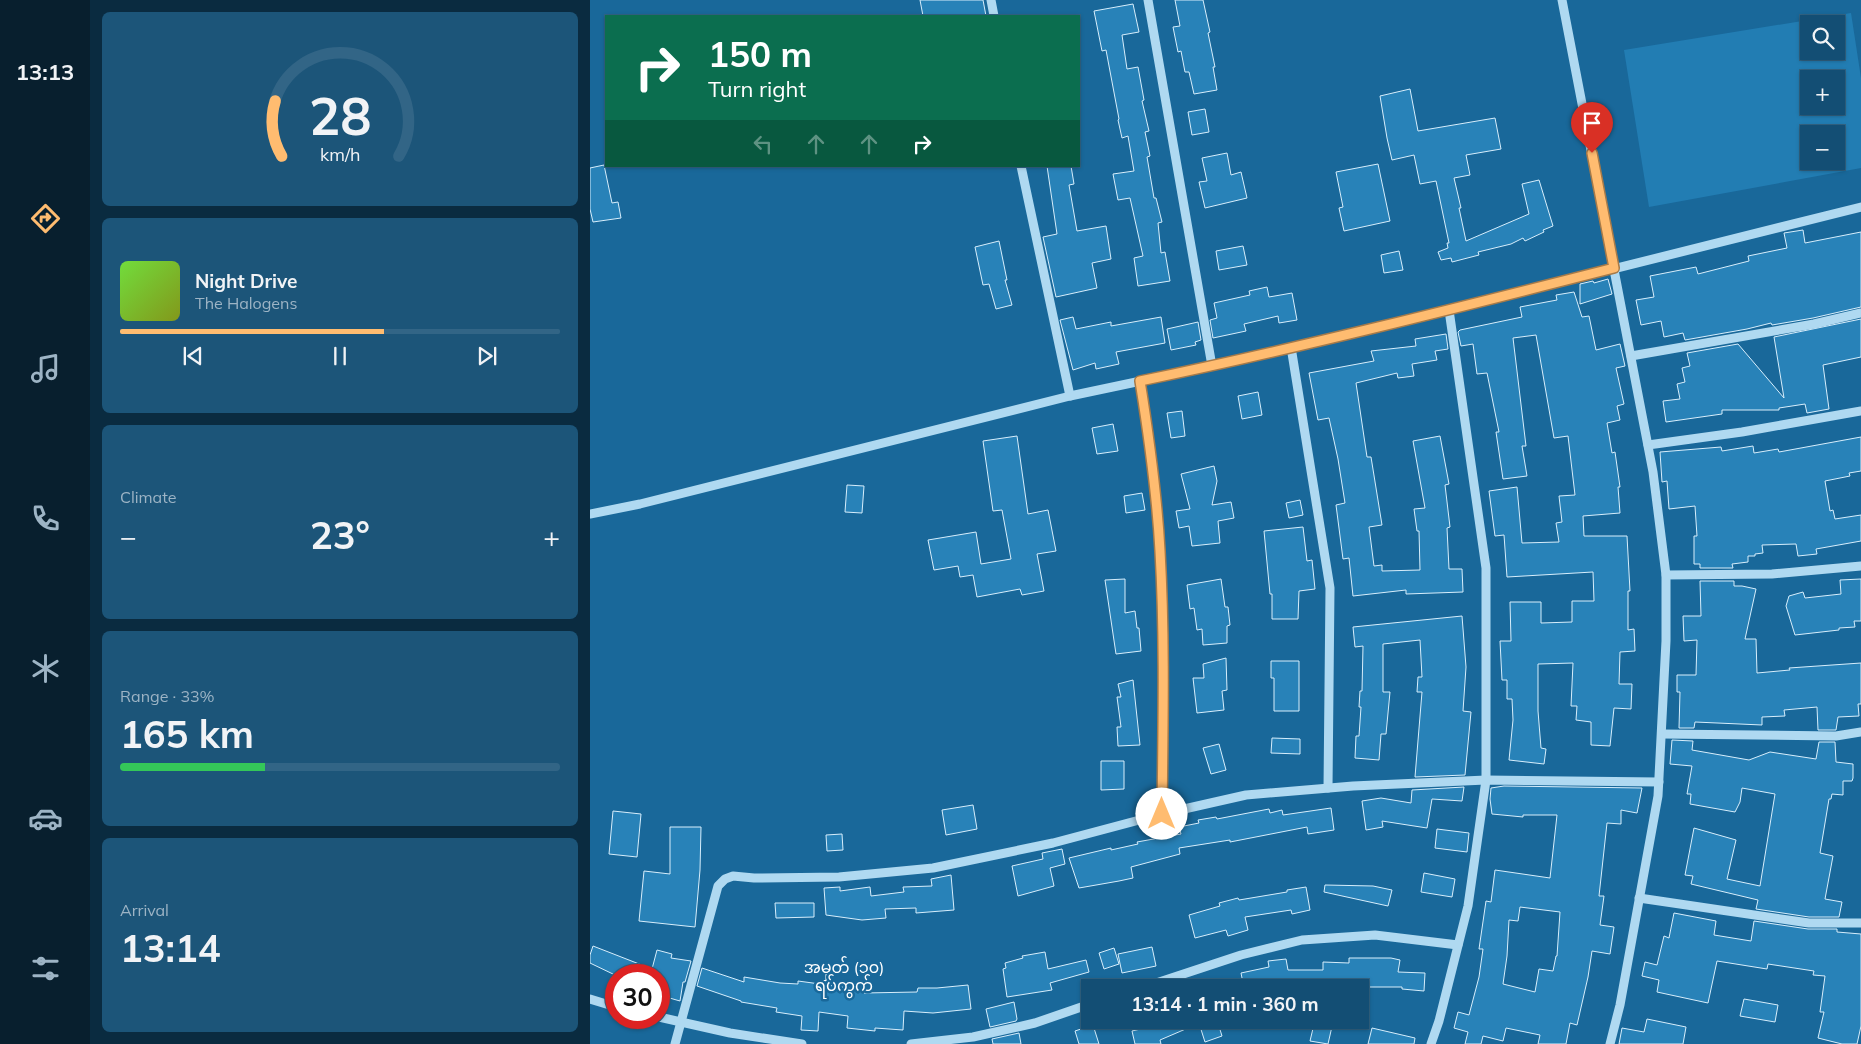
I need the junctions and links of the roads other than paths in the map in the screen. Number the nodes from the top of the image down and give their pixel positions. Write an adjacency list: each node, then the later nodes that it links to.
1 (991, 0): 4 (street)
2 (1148, 0): 12 (street)
3 (1562, 0): 7 (street)
4 (994, 15)
5 (1021, 167): 14 (street)
6 (1861, 208): 7 (street)
7 (1614, 268): 8 (street); 11 (street)
8 (1449, 310): 10 (street); 22 (street)
9 (1861, 313): 11 (street)
10 (1291, 347): 12 (street); 24 (street)
11 (1631, 356): 16 (street)
12 (1212, 366): 13 (street)
13 (1140, 381): 14 (street); 25 (street)
14 (1070, 396): 17 (street)
15 (1861, 411): 16 (street)
16 (1648, 445): 19 (street)
17 (590, 514)
18 (1861, 566): 19 (street)
19 (1666, 575): 21 (street)
20 (1861, 732): 21 (street)
21 (1662, 734): 23 (street)
22 (1486, 780): 23 (street); 24 (street); 28 (street)
23 (1659, 782): 26 (street)
24 (1328, 788): 25 (street)
25 (1162, 814): 34 (street)
26 (1639, 898): 27 (street); 39 (street)
27 (1861, 923)
28 (1458, 945): 29 (street); 38 (street)
29 (1168, 979)
30 (590, 999): 31 (street)
31 (605, 1004)
32 (1081, 1007): 37 (street)
33 (670, 1020): 34 (street)
34 (681, 1023): 35 (street); 36 (street)
35 (675, 1044)
36 (802, 1044)
37 (911, 1044)
38 (1431, 1044)
39 (1610, 1044)

